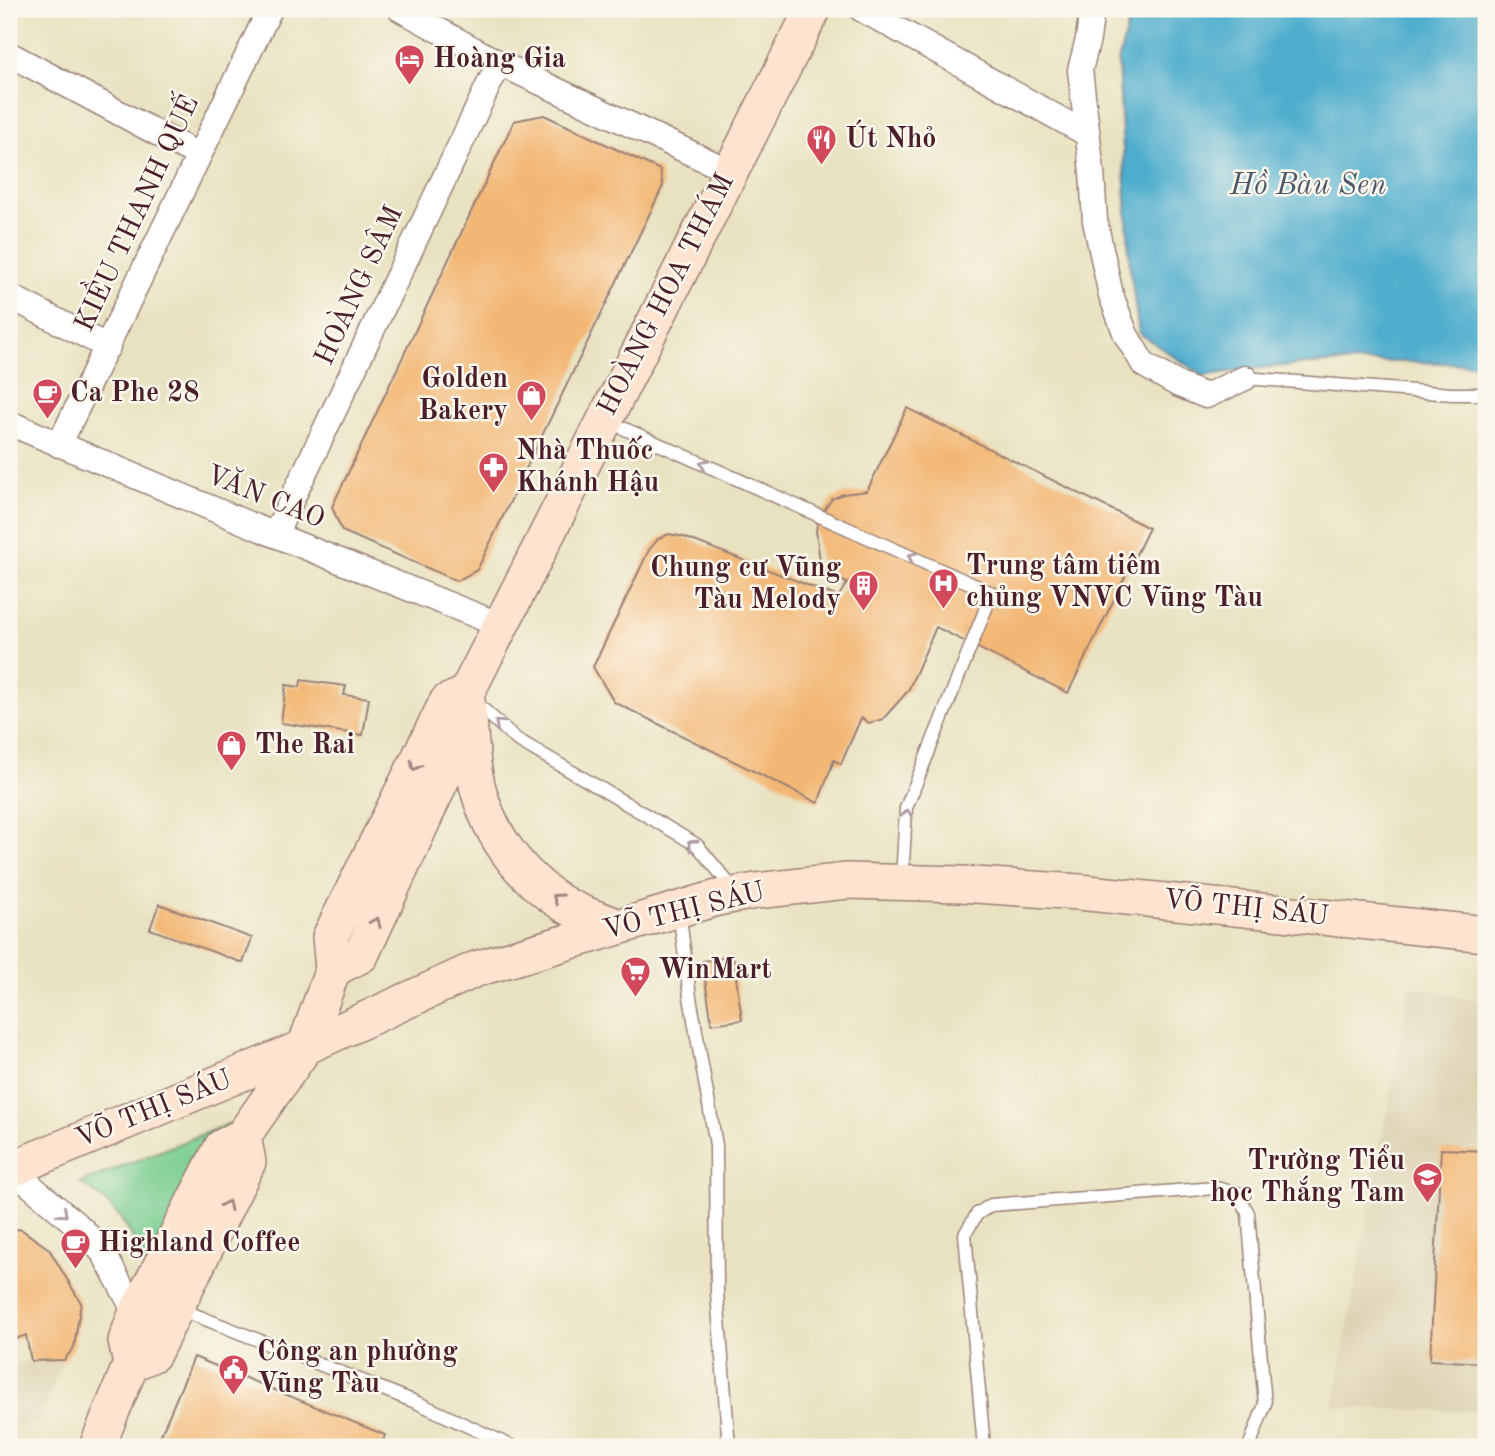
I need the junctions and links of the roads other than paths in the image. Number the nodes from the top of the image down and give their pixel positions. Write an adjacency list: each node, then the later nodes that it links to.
1 (270, 9): 9 (street, KIỀU THANH QUẾ)
2 (400, 9): 7 (street)
3 (813, 9): 10 (main road, HOÀNG HOA THÁM)
4 (862, 9): 8 (street)
5 (1092, 9): 8 (street)
6 (9, 54): 9 (street)
7 (499, 63): 10 (street); 18 (street, HOÀNG SÂM)
8 (1087, 134): 13 (street)
9 (198, 155): 12 (street, KIỀU THANH QUẾ)
10 (729, 171): 15 (main road, HOÀNG HOA THÁM)
11 (9, 296): 12 (street)
12 (108, 347): 17 (street, KIỀU THANH QUẾ)
13 (1245, 379): 14 (lane)
14 (1486, 394)
15 (604, 420): 19 (main road, HOÀNG HOA THÁM); 21 (lane, one-way to 15)
16 (9, 423): 17 (street, VĂN CAO)
17 (59, 445): 18 (street, VĂN CAO)
18 (275, 535): 19 (street, VĂN CAO)
19 (500, 625): 20 (main road, HOÀNG HOA THÁM)
20 (468, 705): 22 (lane, one-way to 20); 24 (main road, one-way to 20); 26 (main road, HOÀNG HOA THÁM)
21 (902, 882): 22 (main road, VÕ THỊ SÁU); 25 (main road, VÕ THỊ SÁU)
22 (737, 894): 23 (main road, VÕ THỊ SÁU)
23 (679, 910): 24 (main road, VÕ THỊ SÁU); 34 (lane)
24 (619, 927): 26 (main road, VÕ THỊ SÁU)
25 (1486, 934)
26 (305, 1047): 27 (main road, HOÀNG HOA THÁM); 28 (main road, VÕ THỊ SÁU)
27 (243, 1136): 29 (main road, one-way to 27); 30 (main road, HOÀNG HOA THÁM)
28 (10, 1170): 30 (street, one-way to 30)
29 (176, 1307): 31 (main road); 33 (lane)
30 (136, 1314): 31 (main road, HOÀNG HOA THÁM)
31 (131, 1364): 32 (main road, HOÀNG HOA THÁM)
32 (97, 1447)
33 (513, 1447)
34 (729, 1447)
35 (984, 1447): 36 (lane)
36 (1249, 1447)

